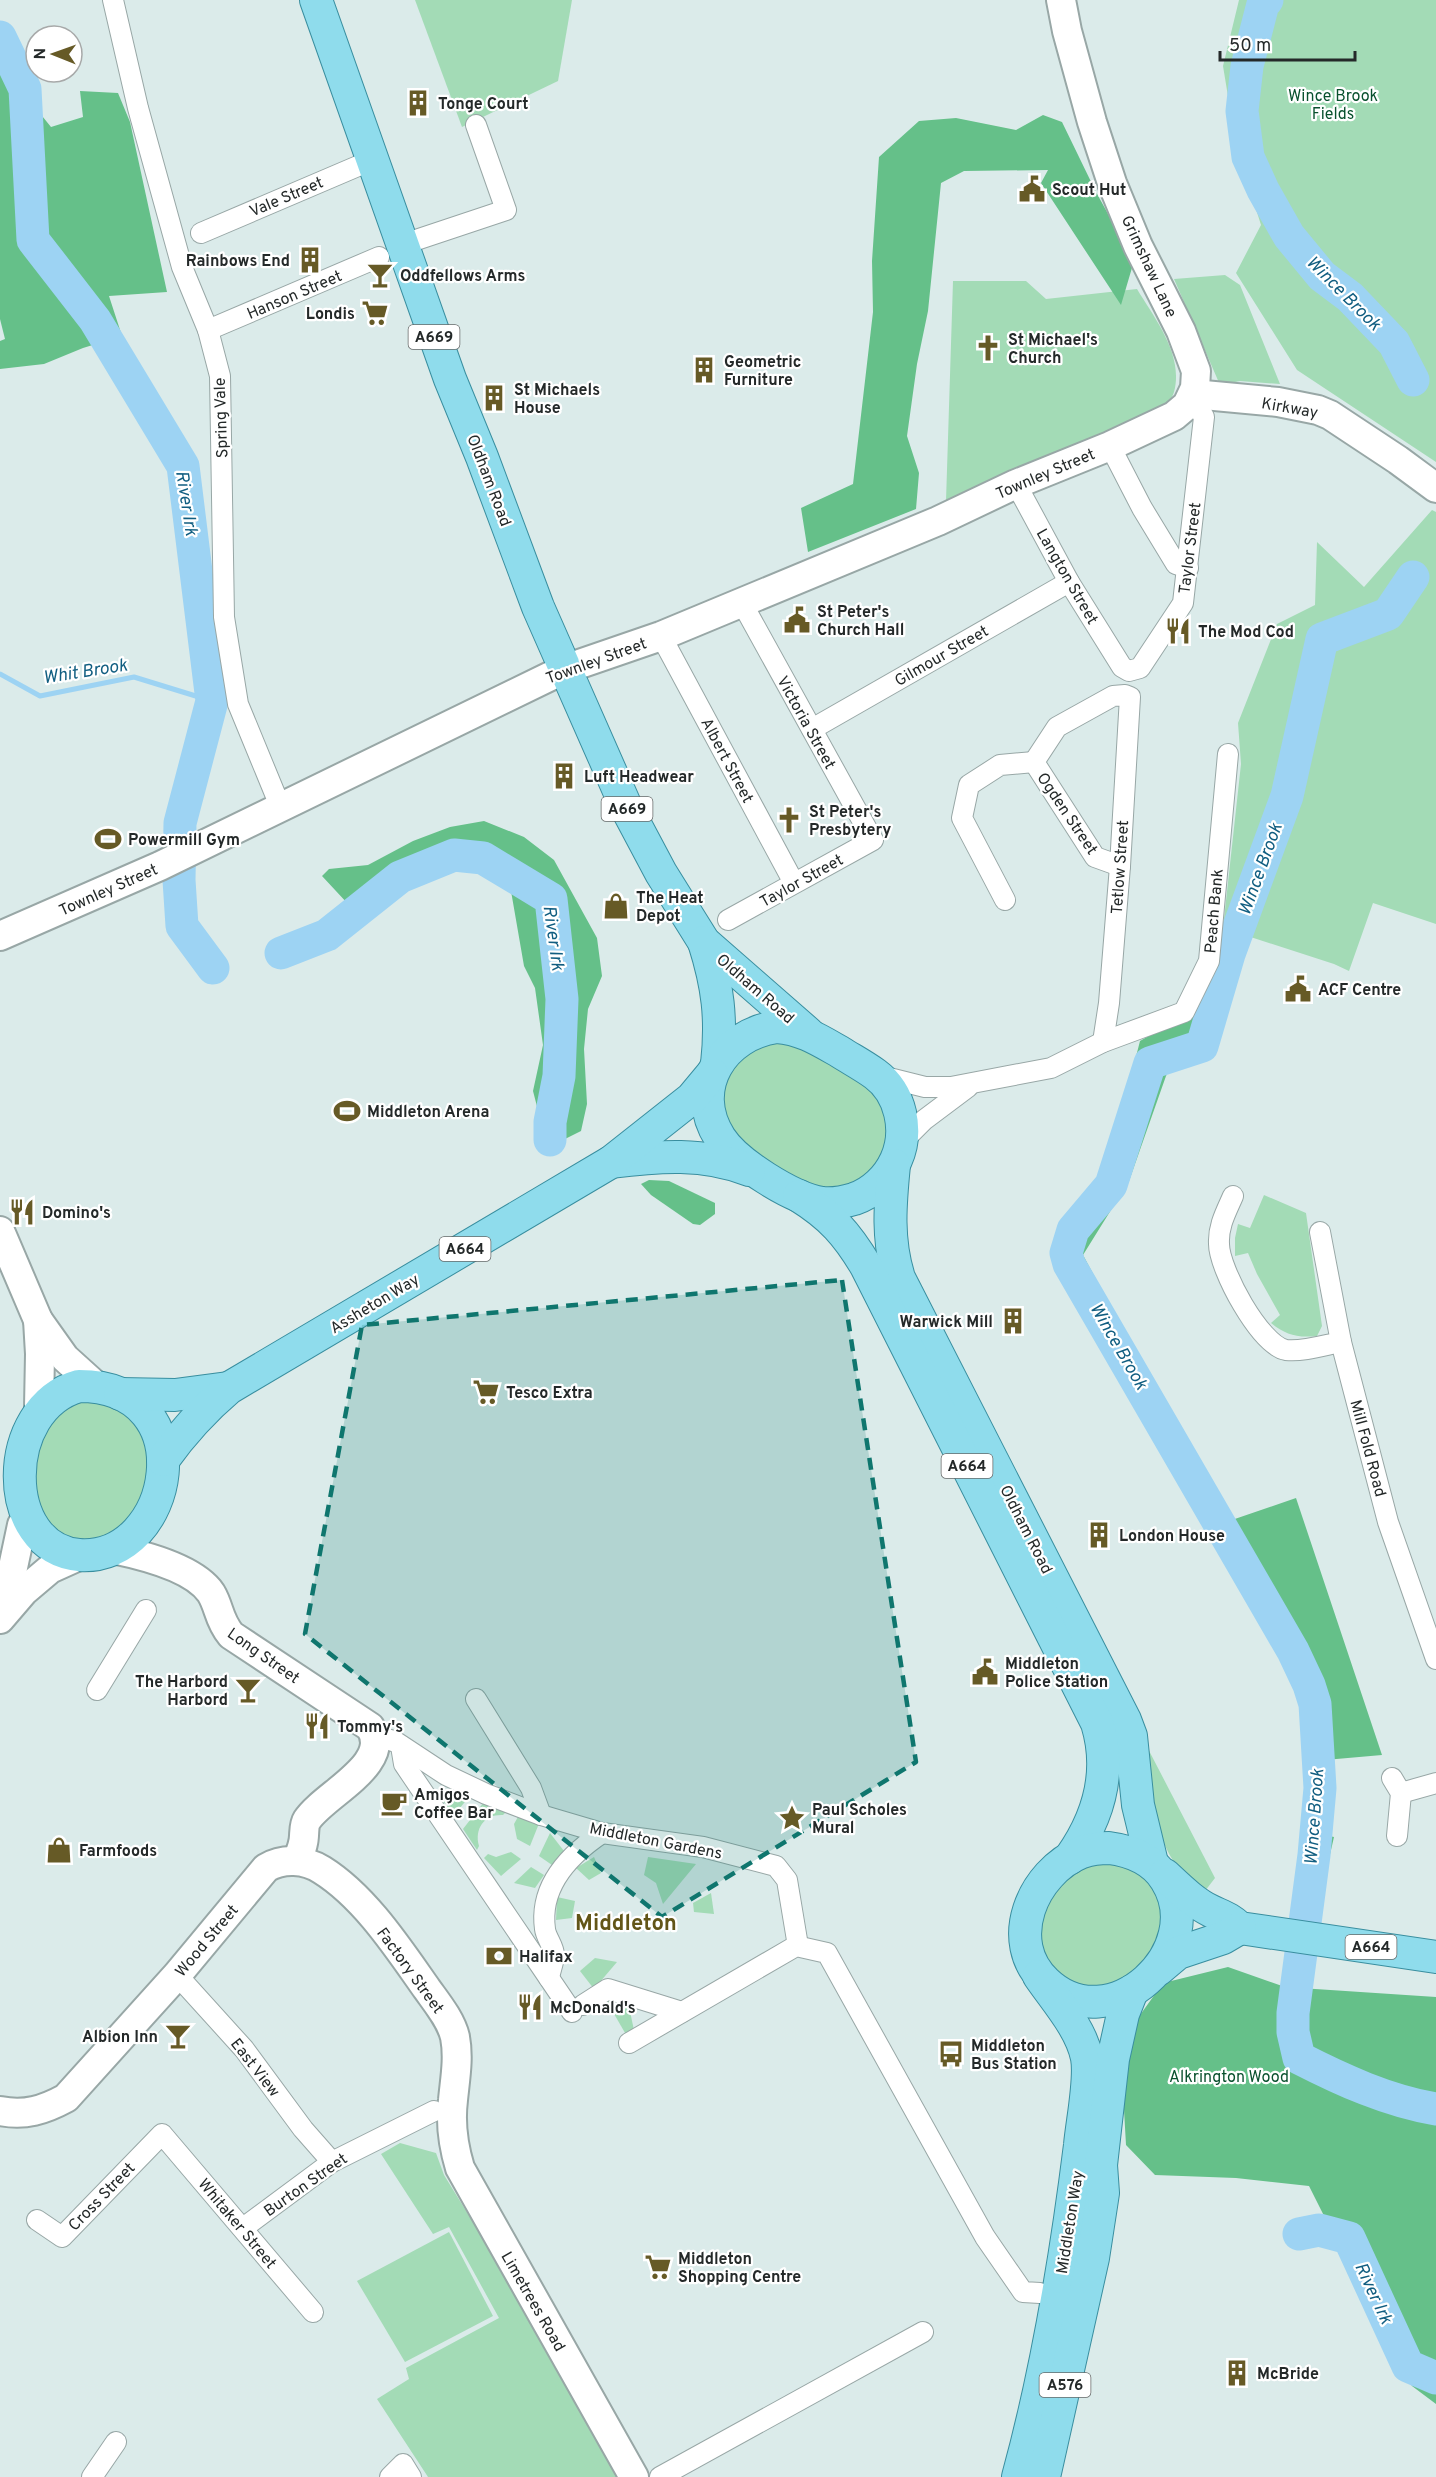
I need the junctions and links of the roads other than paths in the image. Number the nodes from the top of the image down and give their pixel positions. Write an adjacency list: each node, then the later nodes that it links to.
1 (113, 0): 8 (street, Spring Vale)
2 (316, 0): 5 (main road, Oldham Road / A669)
3 (1061, 0): 9 (street, Grimshaw Lane)
4 (476, 125): 7 (street, Hanson Street)
5 (372, 160): 6 (street, Vale Street); 7 (main road, Oldham Road / A669)
6 (201, 233)
7 (390, 251): 8 (street, Hanson Street); 18 (main road, Oldham Road / A669)
8 (208, 330): 22 (street, Spring Vale)
9 (1191, 398): 10 (street, Townley Street); 12 (street, Kirkway); 13 (street, Taylor Street)
10 (1110, 446): 11 (street, Townley Street); 13 (street)
11 (1016, 484): 14 (street, Langton Street); 15 (street, Townley Street)
12 (1436, 488)
13 (1188, 568): 17 (street, Taylor Street)
14 (1069, 582): 17 (street, Langton Street); 19 (street, Gilmour Street)
15 (741, 603): 16 (street, Townley Street); 19 (street, Victoria Street)
16 (661, 636): 18 (street, Townley Street); 25 (street, Albert Street)
17 (1122, 667)
18 (565, 669): 22 (street, Townley Street); 29 (main road, Oldham Road / A669)
19 (812, 729): 23 (street, Victoria Street)
20 (1228, 754): 31 (street, Peach Bank)
21 (1034, 762): 24 (street, Ogden Street); 24 (street, Tetlow Street); 26 (street, Ogden Street)
22 (280, 806): 28 (street, Townley Street)
23 (873, 840): 25 (street, Taylor Street)
24 (1120, 866): 31 (street, Tetlow Street)
25 (794, 883): 27 (street, Taylor Street)
26 (1005, 900)
27 (728, 920)
28 (0, 936)
29 (704, 942): 30 (main road, Oldham Road); 32 (main road, Oldham Road)
30 (808, 1033): 32 (main road, A664); 33 (main road, A664)
31 (1103, 1042): 34 (street, Peach Bank)
32 (715, 1069): 36 (main road, Assheton Way / A664); 37 (main road, A664)
33 (876, 1075): 34 (street, Peach Bank); 35 (main road, A664)
34 (975, 1082): 35 (street)
35 (898, 1154): 38 (main road, A664); 68 (main road, Oldham Road / A664)
36 (611, 1162): 37 (main road, Assheton Way / A664); 44 (main road, Assheton Way / A664)
37 (766, 1177): 38 (main road, A664)
38 (799, 1196): 66 (main road, Oldham Road / A664)
39 (1233, 1196): 43 (street)
40 (0, 1231): 42 (street)
41 (1320, 1232): 43 (street, Mill Fold Road)
42 (38, 1320): 45 (street); 46 (street)
43 (1341, 1342): 57 (street, Mill Fold Road)
44 (229, 1388): 45 (main road, Assheton Way / A664); 48 (main road, Assheton Way / A664)
45 (108, 1390): 46 (main road, A664); 48 (main road, A664)
46 (39, 1407): 47 (main road, A664)
47 (8, 1447): 49 (main road, A664)
48 (163, 1460): 50 (main road, A664)
49 (12, 1513): 52 (main road, A664); 55 (street)
50 (149, 1514): 51 (main road, A664); 53 (street)
51 (114, 1549): 52 (main road, A664); 53 (street, Long Street)
52 (81, 1555): 56 (street)
53 (168, 1565): 60 (street, Long Street)
54 (146, 1610): 58 (street)
55 (0, 1611)
56 (0, 1619)
57 (1436, 1659)
58 (97, 1690)
59 (476, 1699): 63 (street)
60 (375, 1735): 61 (street, Middleton Gardens); 67 (street)
61 (401, 1746): 63 (street, Middleton Gardens); 75 (street)
62 (1436, 1784): 65 (street)
63 (542, 1815): 64 (street, Middleton Gardens)
64 (602, 1833): 70 (street, Middleton Gardens); 75 (street)
65 (1397, 1836)
66 (1070, 1858): 68 (main road, A664); 74 (main road, A664)
67 (297, 1861): 73 (street, Wood Street); 80 (street, Factory Street)
68 (1157, 1868): 69 (main road, A664); 72 (main road, A664)
69 (1240, 1928): 71 (main road, A664); 72 (main road, A664)
70 (798, 1946): 77 (street); 85 (street)
71 (1436, 1957)
72 (1156, 1971): 76 (main road, A664)
73 (177, 1975): 79 (street, Wood Street); 82 (street, East View)
74 (1039, 1976): 76 (main road, A664); 92 (main road, Middleton Way / A576)
75 (549, 1978): 77 (street)
76 (1132, 1992): 93 (main road, Middleton Way / A576)
77 (682, 2012): 78 (street)
78 (629, 2043)
79 (0, 2110)
80 (443, 2115): 82 (street, Burton Street); 90 (street, Limetrees Road)
81 (162, 2134): 83 (street, Cross Street); 84 (street, Whitaker Street)
82 (332, 2162): 84 (street, Burton Street)
83 (37, 2220)
84 (243, 2228): 86 (street, Whitaker Street)
85 (1040, 2293)
86 (313, 2312)
87 (923, 2332): 91 (street)
88 (116, 2442): 89 (street)
89 (92, 2477)
90 (634, 2477)
91 (660, 2477)
92 (1018, 2477)
93 (1044, 2477)

